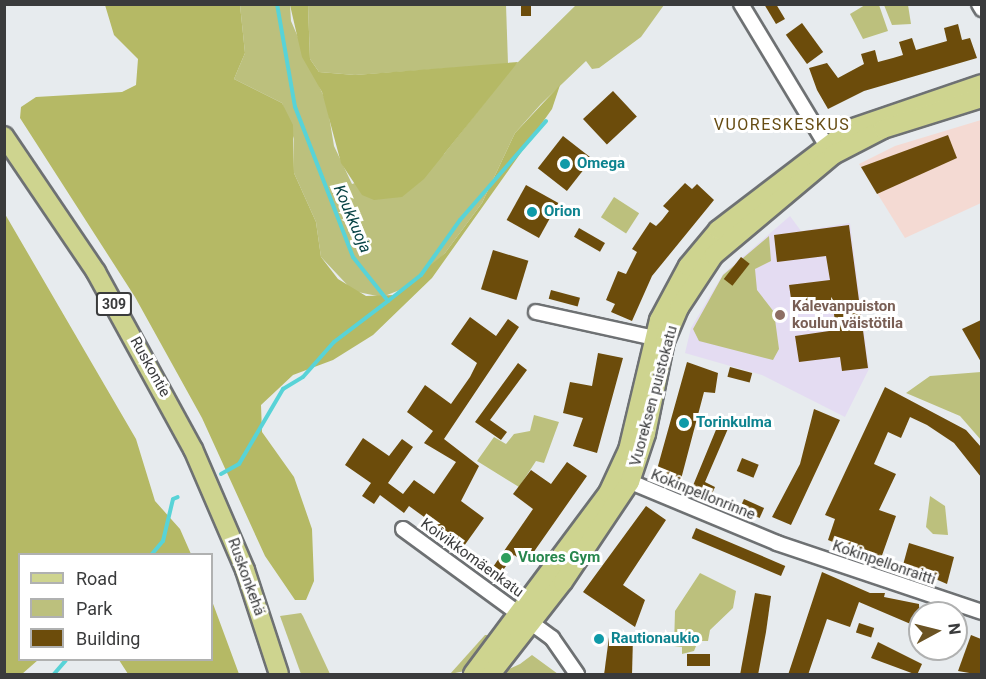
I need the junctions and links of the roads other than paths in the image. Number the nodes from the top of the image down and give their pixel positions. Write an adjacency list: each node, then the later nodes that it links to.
1 (741, 4): 7 (street)
2 (979, 4): 3 (street)
3 (981, 9)
4 (981, 84): 7 (main road, Vuoreksen puistokatu)
5 (981, 98): 7 (main road, Vuoreksen puistokatu)
6 (4, 136): 11 (main road, Ruskontie / 309)
7 (829, 150): 9 (main road, Vuoreksen puistokatu)
8 (536, 312): 9 (street)
9 (659, 339): 10 (main road, Vuoreksen puistokatu)
10 (623, 479): 13 (street, Kokinpellonrinne); 15 (main road, Vuoreksen puistokatu)
11 (209, 481): 16 (main road, Ruskonkehä / 309)
12 (403, 529): 15 (street, Koivikkomäenkatu)
13 (777, 543): 14 (street, Kokinpellonraitti)
14 (981, 612)
15 (527, 619): 17 (main road, Vuoreksen puistokatu); 18 (main road, Vuoreksen puistokatu); 19 (street, Koivikkomäenkatu)
16 (279, 675)
17 (473, 675)
18 (491, 675)
19 (577, 675)

